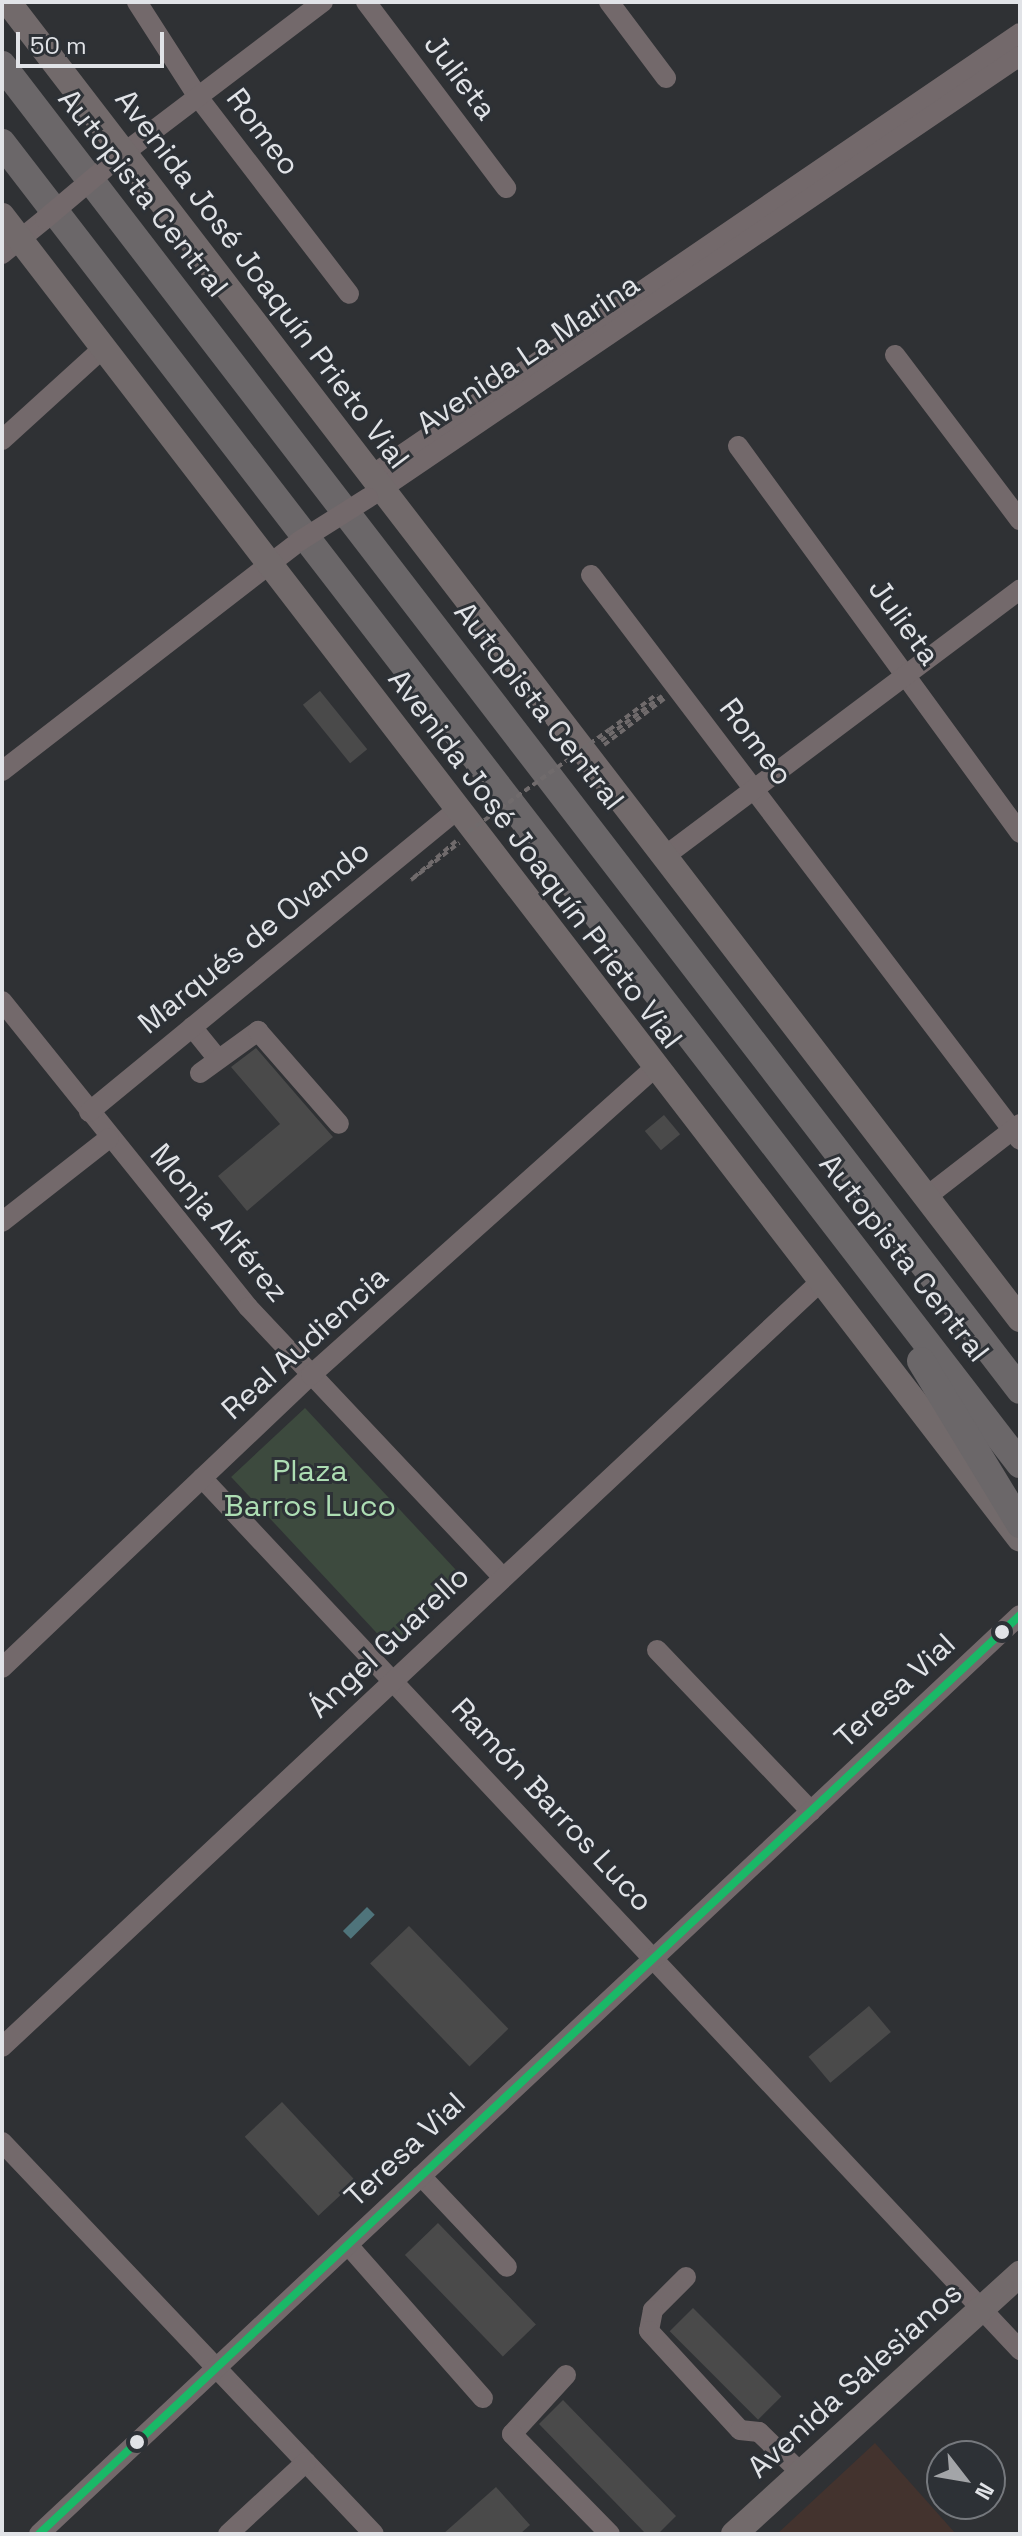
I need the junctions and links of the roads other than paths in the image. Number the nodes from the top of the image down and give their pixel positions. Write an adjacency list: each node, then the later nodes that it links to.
1 (8, 2): 13 (main road, Avenida José Joaquín Prieto Vial)
2 (137, 2): 10 (street, Romeo)
3 (323, 2): 10 (street)
4 (366, 2): 14 (street, Julieta)
5 (609, 2): 9 (street)
6 (1020, 33): 11 (street, Avenida La Marina)
7 (1020, 56): 11 (street, Avenida La Marina)
8 (2, 65): 48 (highway, Autopista Central)
9 (666, 78)
10 (198, 97): 13 (street); 17 (street, Romeo)
11 (935, 102): 22 (street, Avenida La Marina)
12 (2, 143): 44 (highway, Autopista Central)
13 (117, 158): 16 (street, bridge); 22 (main road, Avenida José Joaquín Prieto Vial)
14 (506, 188)
15 (2, 216): 16 (main road, Avenida José Joaquín Prieto Vial)
16 (11, 247): 18 (main road, Avenida José Joaquín Prieto Vial)
17 (349, 294)
18 (103, 348): 20 (street); 24 (main road, Avenida José Joaquín Prieto Vial)
19 (895, 355): 23 (street)
20 (2, 440)
21 (738, 446): 27 (street, Julieta)
22 (374, 488): 24 (street, Avenida La Marina, bridge); 32 (main road, Avenida José Joaquín Prieto Vial)
23 (1020, 520)
24 (268, 561): 28 (street, Avenida La Marina); 30 (main road, Avenida José Joaquín Prieto Vial)
25 (591, 575): 29 (street, Romeo)
26 (1020, 589): 27 (street)
27 (905, 675): 29 (street); 31 (street, Julieta)
28 (2, 771)
29 (754, 789): 32 (street); 40 (street, Romeo)
30 (463, 821): 34 (street, Marqués de Ovando); 36 (main road, Avenida José Joaquín Prieto Vial)
31 (1020, 833)
32 (665, 856): 42 (main road, Avenida José Joaquín Prieto Vial)
33 (2, 1001): 38 (street, Monja Alférez)
34 (192, 1027): 35 (street); 38 (street, Marqués de Ovando)
35 (217, 1058): 37 (street); 39 (street)
36 (654, 1068): 45 (main road, Avenida José Joaquín Prieto Vial); 47 (street, Real Audiencia)
37 (200, 1073)
38 (89, 1112): 41 (street, Monja Alférez)
39 (339, 1124)
40 (1017, 1131): 42 (street)
41 (109, 1138): 43 (street); 47 (street, Monja Alférez)
42 (926, 1197): 46 (main road, Avenida José Joaquín Prieto Vial)
43 (2, 1222)
44 (872, 1273): 49 (highway, Autopista Central); 51 (highway)
45 (819, 1283): 52 (main road, Avenida José Joaquín Prieto Vial); 53 (street, Ángel Guarello)
46 (1020, 1319)
47 (311, 1375): 50 (street, Real Audiencia); 53 (street, Monja Alférez)
48 (1018, 1387)
49 (1020, 1464)
50 (202, 1478): 56 (street, Real Audiencia); 57 (street, Ramón Barros Luco)
51 (1020, 1524)
52 (1020, 1539)
53 (502, 1577): 57 (street, Ángel Guarello)
54 (1020, 1615): 58 (street, Teresa Vial)
55 (657, 1650): 58 (street)
56 (2, 1668)
57 (392, 1680): 59 (street, Ramón Barros Luco); 60 (street, Ángel Guarello)
58 (811, 1811): 59 (street, Teresa Vial)
59 (654, 1958): 62 (street, Teresa Vial); 67 (street, Ramón Barros Luco)
60 (2, 2047)
61 (2, 2142): 69 (street)
62 (421, 2176): 63 (street, Teresa Vial); 64 (street)
63 (348, 2245): 69 (street, Teresa Vial); 71 (street)
64 (507, 2267)
65 (1020, 2274): 67 (main road, Avenida Salesianos)
66 (686, 2277): 73 (street)
67 (983, 2307): 68 (street, Ramón Barros Luco); 73 (main road, Avenida Salesianos)
68 (1020, 2350)
69 (216, 2368): 72 (street); 74 (street, Teresa Vial)
70 (566, 2375): 77 (street)
71 (483, 2398)
72 (306, 2462): 75 (street); 76 (street)
73 (801, 2473): 78 (main road, Avenida Salesianos)
74 (39, 2534)
75 (228, 2534)
76 (374, 2534)
77 (610, 2534)
78 (734, 2534)

